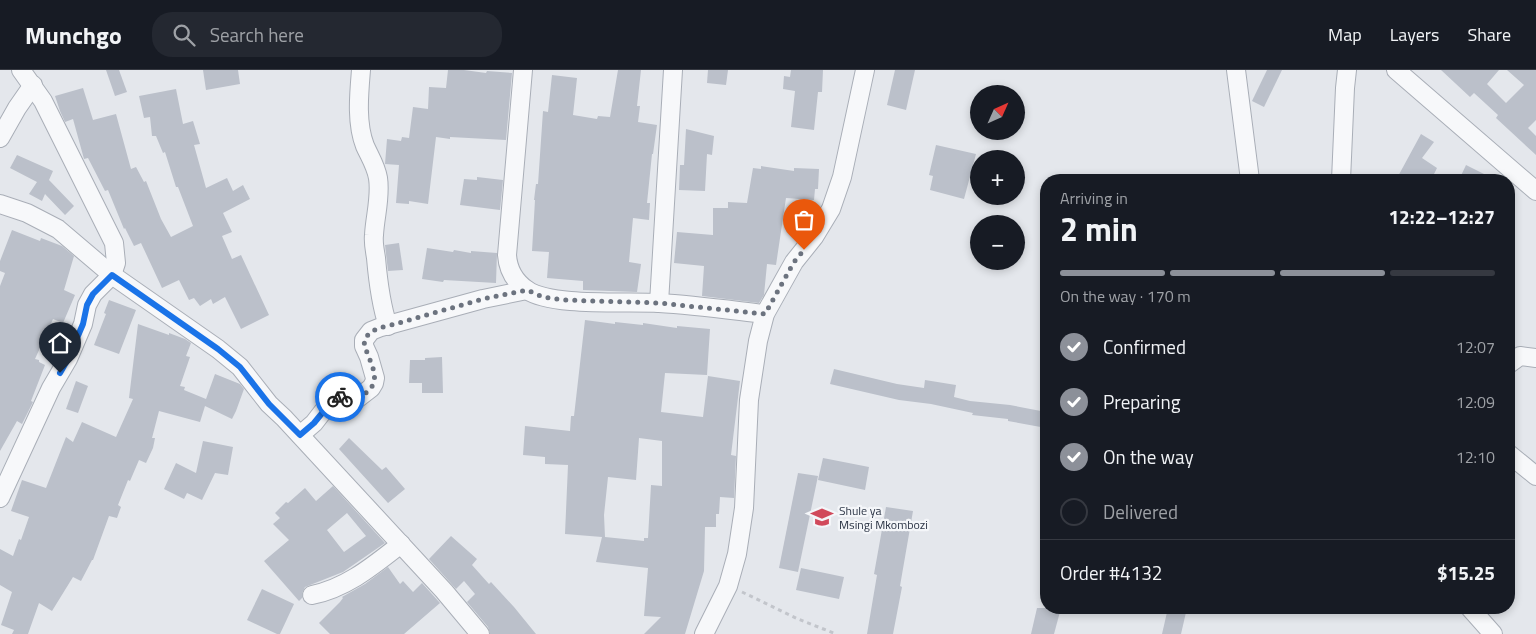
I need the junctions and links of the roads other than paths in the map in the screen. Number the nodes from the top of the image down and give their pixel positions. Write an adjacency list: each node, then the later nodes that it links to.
1 (20, 70): 9 (street)
2 (361, 70): 19 (street)
3 (523, 70): 16 (street)
4 (673, 70): 17 (street)
5 (864, 70): 18 (street)
6 (1236, 70): 11 (street)
7 (1346, 70): 12 (street)
8 (1396, 70): 13 (street)
9 (33, 86): 10 (street); 15 (street)
10 (0, 138)
11 (1249, 174)
12 (1341, 174)
13 (1534, 185)
14 (0, 204): 15 (street)
15 (112, 275): 22 (street); 25 (street)
16 (527, 290): 17 (street); 19 (street)
17 (659, 303): 18 (street)
18 (765, 314): 30 (street)
19 (388, 326): 22 (street)
20 (1536, 358): 21 (street)
21 (1515, 360)
22 (300, 435): 26 (street)
23 (1515, 459): 24 (street)
24 (1536, 476)
25 (0, 498)
26 (401, 544): 27 (street); 29 (street)
27 (312, 595)
28 (1475, 614): 31 (street)
29 (480, 634)
30 (704, 634)
31 (1493, 634)

